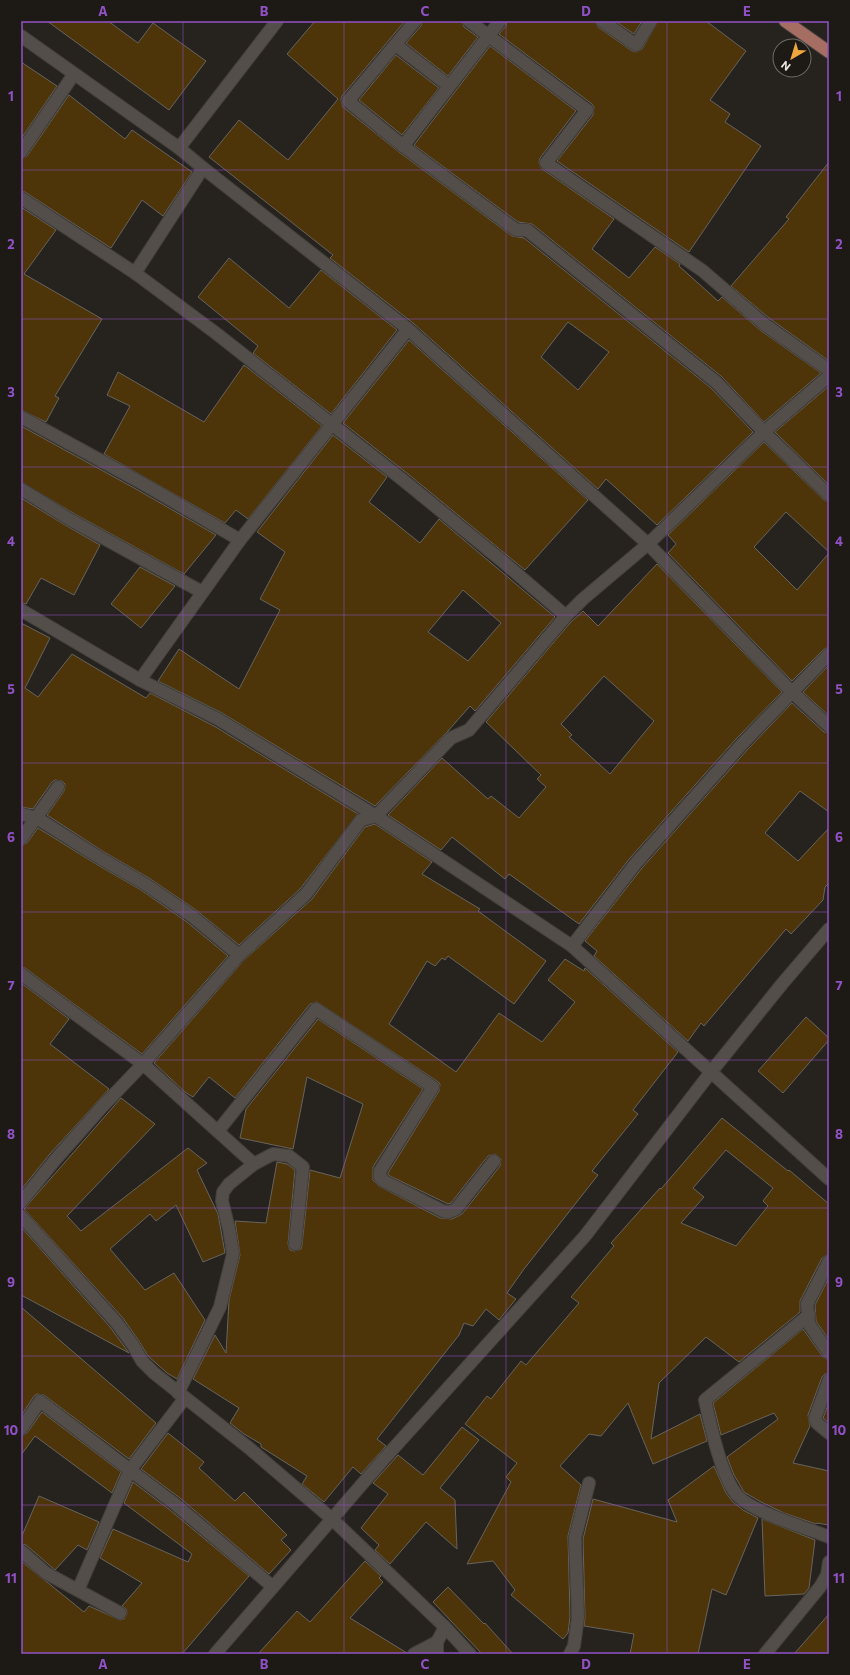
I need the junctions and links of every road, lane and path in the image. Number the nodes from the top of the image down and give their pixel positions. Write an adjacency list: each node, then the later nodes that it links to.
1 (277, 21): 15 (street)
2 (415, 21): 10 (street)
3 (469, 21): 9 (street)
4 (500, 21): 9 (street)
5 (602, 21): 6 (street)
6 (652, 21)
7 (785, 21): 11 (main road)
8 (21, 36): 12 (street)
9 (488, 36): 13 (street); 21 (street)
10 (396, 45): 13 (street); 14 (street)
11 (829, 52)
12 (74, 74): 15 (street); 16 (street)
13 (449, 86): 14 (street)
14 (404, 146): 25 (street)
15 (179, 148): 17 (street)
16 (21, 152)
17 (202, 168): 19 (street); 20 (street)
18 (21, 198): 19 (street)
19 (135, 273): 24 (street)
20 (408, 329): 24 (street); 29 (street)
21 (829, 370)
22 (829, 376): 25 (street)
23 (21, 417): 28 (street)
24 (331, 424): 28 (street); 32 (street)
25 (764, 432): 27 (street); 29 (street)
26 (21, 489): 30 (street)
27 (829, 495)
28 (240, 540): 30 (street)
29 (648, 544): 32 (street); 35 (street)
30 (202, 592): 34 (street)
31 (21, 610): 34 (street)
32 (566, 616): 39 (street)
33 (829, 654): 35 (street)
34 (140, 680): 39 (street)
35 (792, 692): 36 (street); 43 (street)
36 (829, 726)
37 (58, 788): 40 (street)
38 (21, 814): 40 (street)
39 (376, 816): 43 (street); 44 (street)
40 (37, 818): 41 (street); 44 (street)
41 (21, 839)
42 (829, 929): 47 (street)
43 (572, 946): 47 (street)
44 (239, 955): 46 (street)
45 (21, 974): 46 (street)
46 (143, 1064): 48 (street); 52 (street)
47 (711, 1072): 51 (street); 64 (street)
48 (218, 1131): 49 (street); 50 (street)
49 (494, 1161)
50 (254, 1164): 54 (street); 59 (street)
51 (829, 1179)
52 (21, 1202)
53 (21, 1216): 59 (street)
54 (295, 1244)
55 (829, 1261): 56 (street)
56 (809, 1315): 57 (street); 65 (street)
57 (829, 1354)
58 (829, 1380): 61 (street)
59 (182, 1396): 62 (street); 64 (street)
60 (21, 1429): 62 (street)
61 (829, 1433)
62 (130, 1470): 69 (street); 70 (street)
63 (589, 1483): 77 (street)
64 (332, 1519): 69 (street); 72 (street)
65 (829, 1536)
66 (21, 1551): 70 (street)
67 (829, 1562): 68 (street)
68 (828, 1575): 78 (street)
69 (273, 1587): 74 (street)
70 (78, 1590): 71 (street)
71 (120, 1613)
72 (445, 1627): 73 (street); 76 (street)
73 (437, 1648): 75 (street)
74 (215, 1654)
75 (414, 1654)
76 (470, 1654)
77 (570, 1654)
78 (764, 1654)

